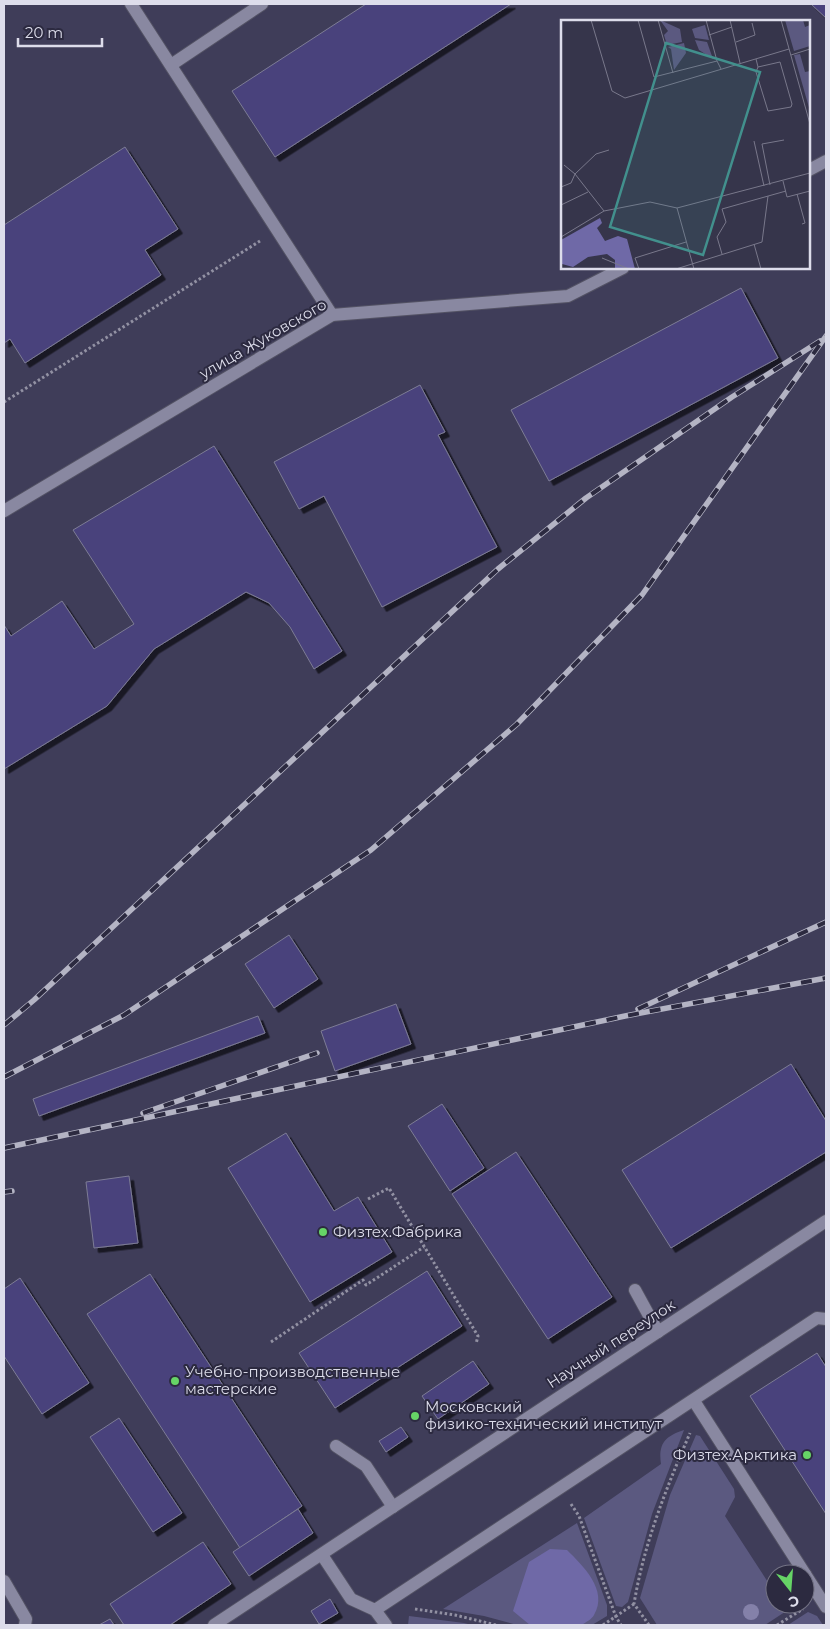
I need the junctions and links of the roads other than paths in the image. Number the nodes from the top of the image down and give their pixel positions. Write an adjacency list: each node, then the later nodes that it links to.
1 (131, 4): 3 (street)
2 (262, 4): 3 (street)
3 (171, 65): 7 (street)
4 (826, 161): 5 (street)
5 (810, 169)
6 (621, 269): 7 (street, улица Жуковского)
7 (332, 315): 8 (street, улица Жуковского)
8 (4, 511)
9 (826, 1221): 12 (street, Научный переулок)
10 (635, 1290): 12 (street)
11 (826, 1319): 13 (street)
12 (658, 1332): 15 (street, Научный переулок)
13 (694, 1401): 17 (street); 21 (street)
14 (336, 1446): 15 (street)
15 (393, 1508): 16 (street, Научный переулок)
16 (322, 1555): 21 (street); 23 (street, Научный переулок)
17 (799, 1564)
18 (4, 1582): 22 (street)
19 (815, 1590): 20 (street)
20 (826, 1607)
21 (375, 1610): 24 (street)
22 (26, 1625)
23 (214, 1625)
24 (386, 1625)

